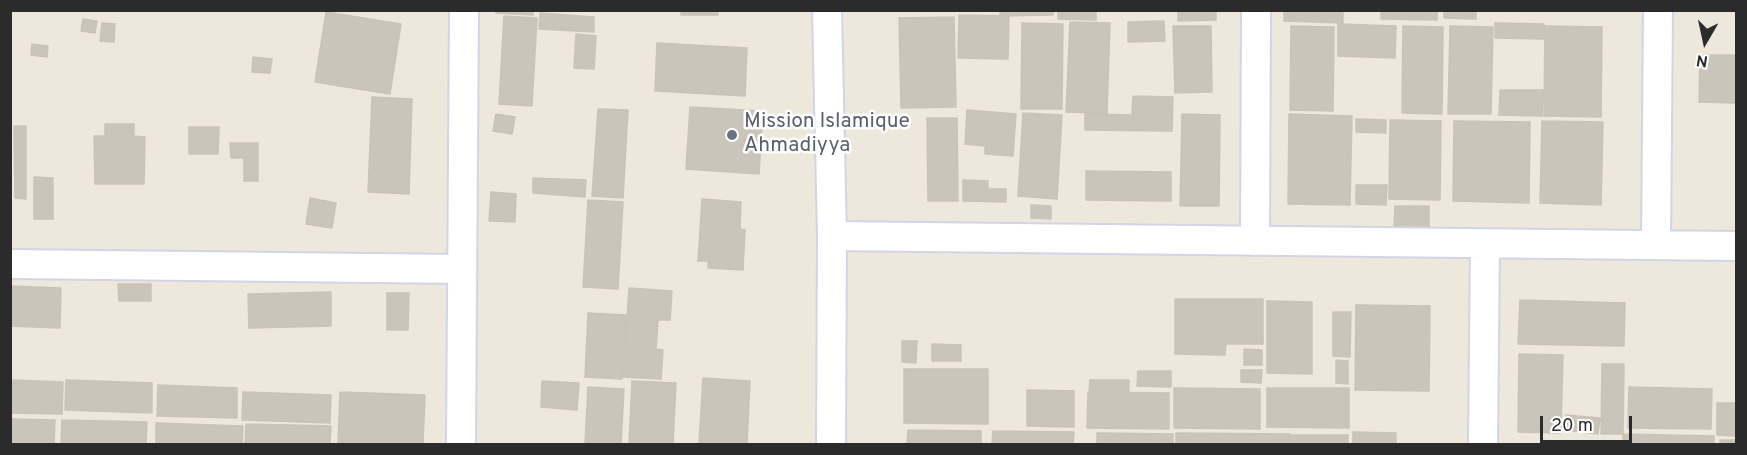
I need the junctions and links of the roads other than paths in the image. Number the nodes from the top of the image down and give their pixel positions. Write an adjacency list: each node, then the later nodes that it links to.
1 (465, 10): 11 (street)
2 (827, 10): 5 (street)
3 (1256, 10): 6 (street)
4 (1658, 10): 8 (street)
5 (832, 236): 6 (street); 13 (street)
6 (1255, 241): 7 (street)
7 (1485, 244): 8 (street); 14 (street)
8 (1656, 245): 9 (street)
9 (1737, 246)
10 (10, 264): 11 (street)
11 (462, 269): 12 (street)
12 (461, 444)
13 (831, 444)
14 (1483, 444)

